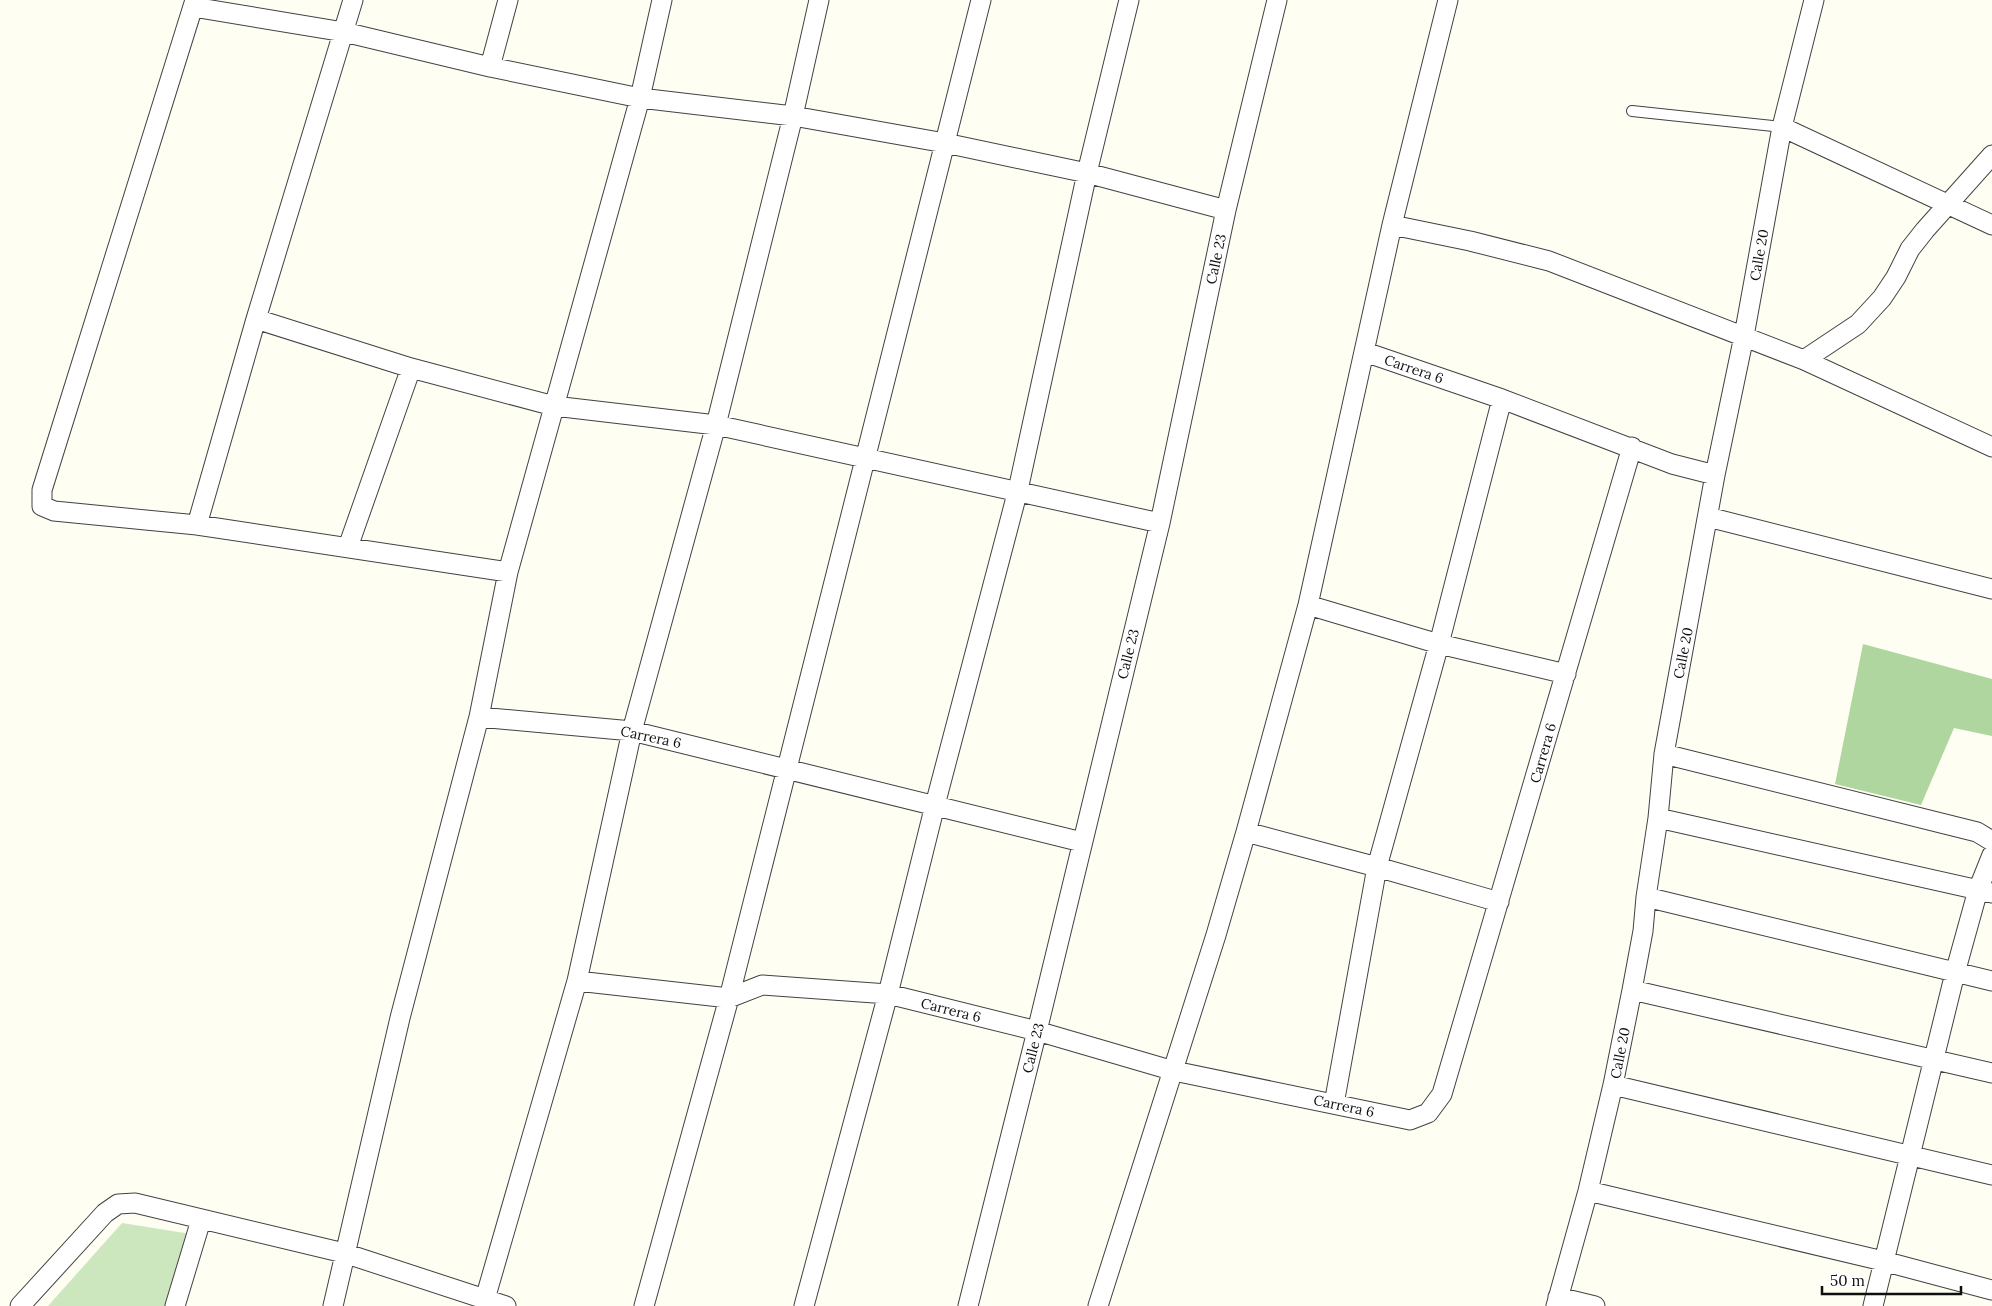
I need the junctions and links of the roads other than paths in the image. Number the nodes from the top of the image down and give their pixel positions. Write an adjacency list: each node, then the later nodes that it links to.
1 (353, 0): 11 (street)
2 (508, 0): 12 (street)
3 (662, 0): 13 (street)
4 (820, 0): 15 (street)
5 (981, 0): 17 (street)
6 (1129, 0): 19 (street)
7 (1277, 0): 21 (street, Calle 23)
8 (1448, 0): 22 (street)
9 (1814, 0): 16 (street, Calle 20)
10 (194, 4): 11 (street); 39 (street)
11 (344, 32): 12 (street); 24 (street)
12 (490, 67): 13 (street)
13 (640, 98): 15 (street); 30 (street)
14 (1632, 111): 16 (lane)
15 (793, 116): 17 (street); 31 (street)
16 (1782, 128): 20 (street); 25 (street, Calle 20)
17 (946, 143): 19 (street); 34 (street)
18 (1992, 156): 20 (street)
19 (1087, 173): 21 (street); 36 (street)
20 (1947, 205): 23 (street); 27 (street)
21 (1226, 210): 38 (street, Calle 23)
22 (1392, 225): 25 (street); 26 (street)
23 (1992, 225)
24 (256, 319): 28 (street); 39 (street)
25 (1744, 336): 27 (street); 35 (street, Calle 20)
26 (1365, 352): 29 (street, Carrera 6); 43 (street)
27 (1804, 360): 33 (street)
28 (411, 368): 30 (street); 40 (street)
29 (1502, 399): 32 (street, Carrera 6); 44 (street)
30 (554, 406): 31 (street); 41 (street)
31 (716, 425): 34 (street); 47 (street)
32 (1632, 447): 35 (street, Carrera 6); 45 (street, Carrera 6)
33 (1992, 447)
34 (866, 457): 36 (street); 49 (street)
35 (1715, 475): 37 (street, Calle 20)
36 (1018, 490): 38 (street); 50 (street)
37 (1708, 517): 42 (street); 48 (street, Calle 20)
38 (1160, 523): 53 (street, Calle 23)
39 (197, 525): 40 (street)
40 (348, 547): 41 (street)
41 (508, 572): 46 (street)
42 (1992, 589)
43 (1308, 605): 44 (street); 52 (street)
44 (1439, 644): 45 (street); 55 (street)
45 (1566, 674): 58 (street, Carrera 6)
46 (479, 717): 47 (street, Carrera 6); 75 (street)
47 (632, 731): 49 (street, Carrera 6); 60 (street)
48 (1664, 754): 51 (street, Calle 20); 54 (street)
49 (787, 770): 50 (street, Carrera 6); 64 (street)
50 (935, 805): 53 (street, Carrera 6); 63 (street)
51 (1658, 818): 56 (street); 57 (street, Calle 20)
52 (1246, 832): 55 (street); 67 (street)
53 (1082, 842): 65 (street, Calle 23)
54 (1992, 847): 56 (street)
55 (1377, 867): 58 (street); 70 (street)
56 (1985, 892): 59 (street)
57 (1646, 897): 59 (street); 62 (street, Calle 20)
58 (1499, 902): 70 (street, Carrera 6)
59 (1955, 973): 61 (street); 66 (street)
60 (578, 981): 64 (street, Carrera 6); 78 (street)
61 (1992, 981)
62 (1632, 990): 66 (street); 69 (street, Calle 20)
63 (888, 994): 64 (street, Carrera 6); 65 (street, Carrera 6); 85 (street)
64 (729, 998): 84 (street)
65 (1038, 1031): 67 (street, Carrera 6); 86 (street, Calle 23)
66 (1934, 1059): 68 (street); 71 (street)
67 (1174, 1071): 70 (street, Carrera 6); 87 (street)
68 (1992, 1073)
69 (1613, 1085): 71 (street); 73 (street, Calle 20)
70 (1334, 1104)
71 (1911, 1156): 72 (street); 76 (street)
72 (1992, 1175)
73 (1588, 1191): 76 (street); 79 (street, Calle 20)
74 (202, 1220): 75 (street); 80 (street); 81 (street)
75 (344, 1254): 78 (street); 82 (street)
76 (1883, 1261): 77 (street); 89 (street)
77 (1992, 1290)
78 (484, 1302): 83 (street)
79 (1557, 1302): 88 (street)
80 (20, 1306)
81 (175, 1306)
82 (332, 1306)
83 (506, 1306)
84 (644, 1306)
85 (804, 1306)
86 (968, 1306)
87 (1098, 1306)
88 (1595, 1306)
89 (1873, 1306)

